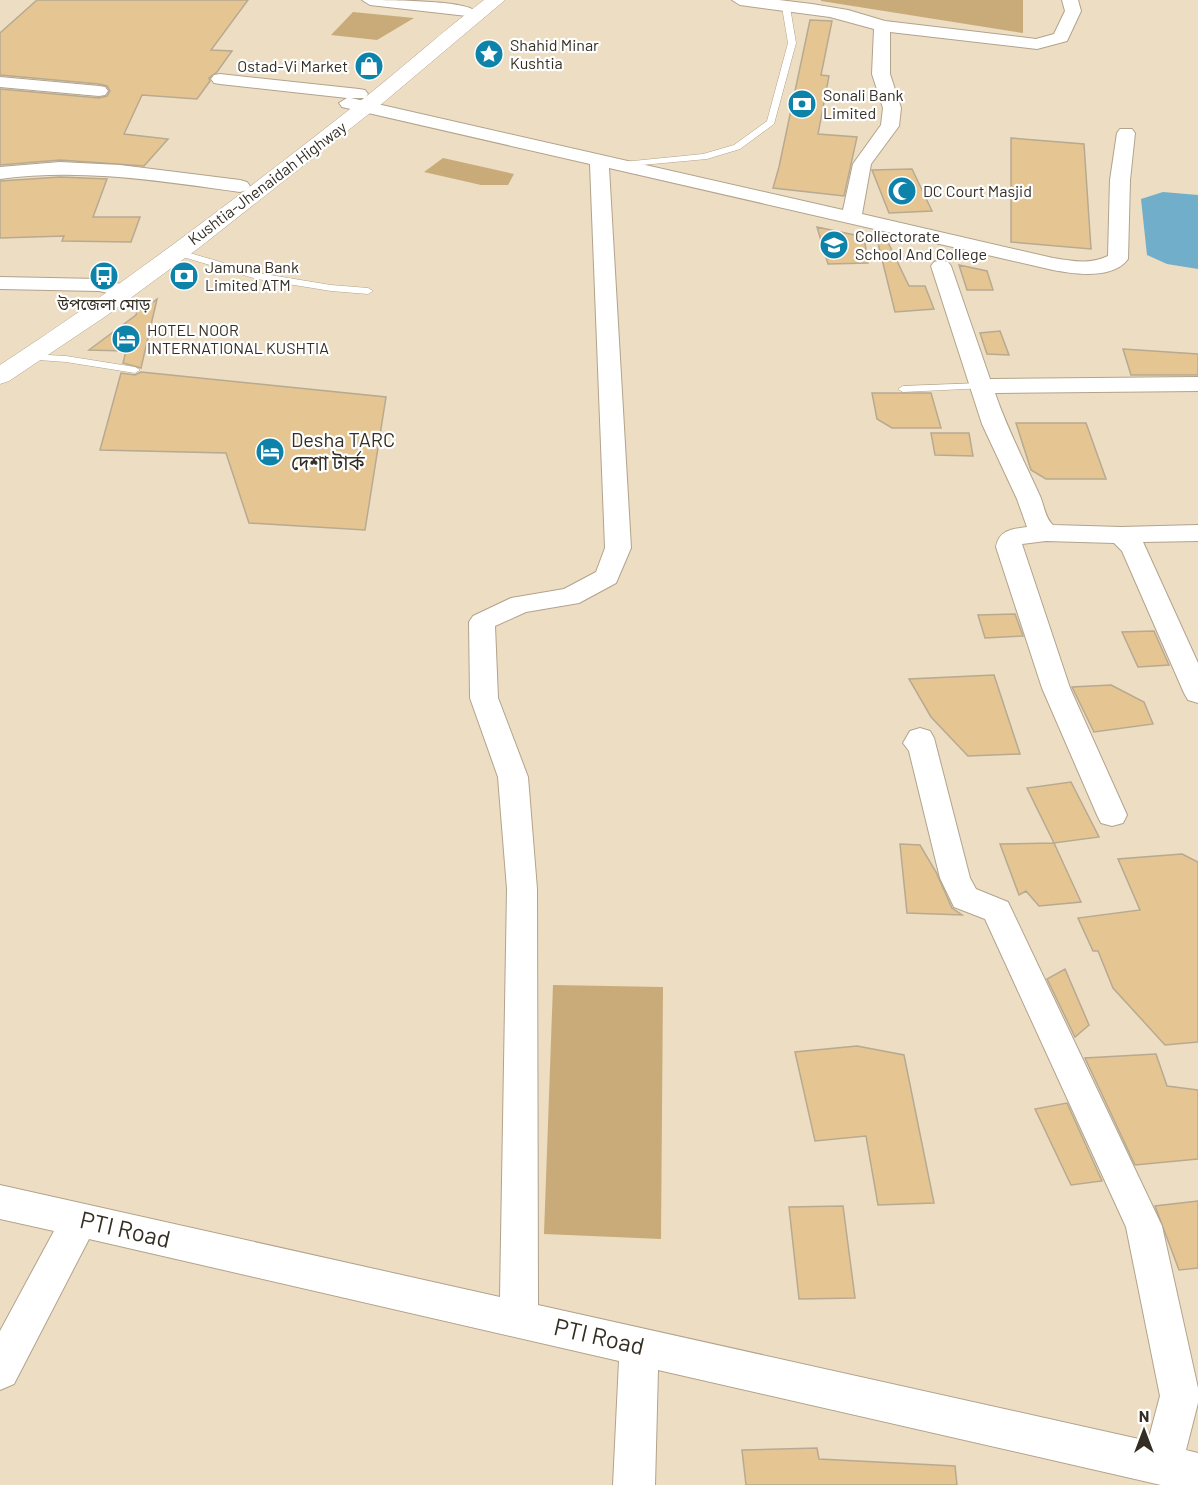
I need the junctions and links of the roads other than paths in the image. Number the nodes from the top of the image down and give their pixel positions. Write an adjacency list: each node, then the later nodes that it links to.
1 (370, 0): 5 (street)
2 (496, 0): 11 (highway, Kushtia-Jhenaidah Highway)
3 (740, 0): 6 (street)
4 (1070, 0): 7 (street)
5 (474, 6): 11 (highway, Kushtia-Jhenaidah Highway)
6 (786, 7): 7 (street); 13 (lane)
7 (882, 26): 16 (street)
8 (220, 79): 11 (street)
9 (0, 82): 10 (street)
10 (99, 91)
11 (357, 101): 13 (street); 15 (highway, Kushtia-Jhenaidah Highway); 17 (highway, Kushtia-Jhenaidah Highway)
12 (1125, 133): 16 (street)
13 (611, 163): 16 (street); 38 (street)
14 (0, 173): 15 (street)
15 (240, 186): 20 (highway, Kushtia-Jhenaidah Highway)
16 (851, 218)
17 (176, 252): 21 (highway, Kushtia-Jhenaidah Highway); 22 (lane)
18 (941, 266): 28 (street)
19 (0, 283): 20 (street)
20 (99, 285): 21 (street); 23 (highway, Kushtia-Jhenaidah Highway)
21 (126, 291): 24 (highway, Kushtia-Jhenaidah Highway)
22 (368, 291)
23 (6, 347)
24 (29, 357): 25 (lane); 26 (highway, Kushtia-Jhenaidah Highway)
25 (135, 370)
26 (0, 376)
27 (1198, 384): 28 (street)
28 (981, 386): 29 (lane); 31 (street)
29 (903, 389)
30 (1198, 533): 32 (street)
31 (1046, 534): 32 (street); 35 (street)
32 (1121, 535): 33 (street)
33 (1198, 693)
34 (917, 743): 41 (street)
35 (1112, 815)
36 (0, 1202): 37 (street, PTI Road)
37 (80, 1219): 38 (street, PTI Road); 40 (street)
38 (519, 1319): 39 (street, PTI Road)
39 (639, 1346): 41 (street, PTI Road); 43 (street)
40 (0, 1370)
41 (1162, 1465): 42 (street, PTI Road)
42 (1198, 1473)
43 (634, 1485)

